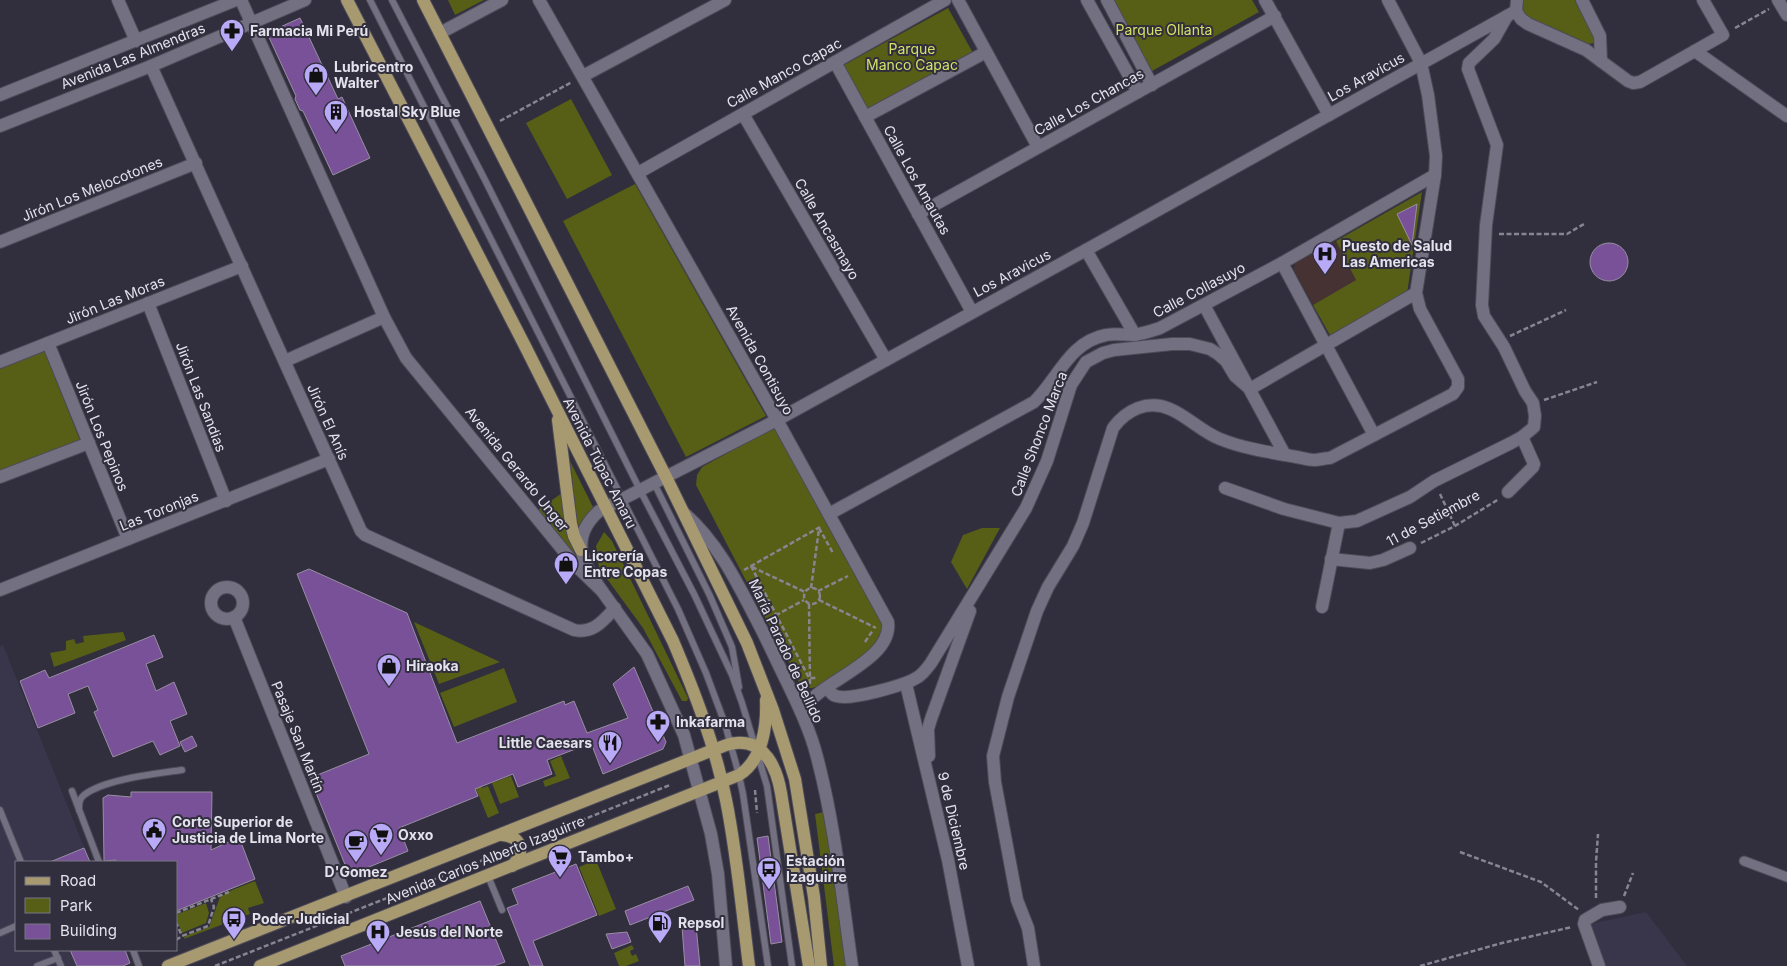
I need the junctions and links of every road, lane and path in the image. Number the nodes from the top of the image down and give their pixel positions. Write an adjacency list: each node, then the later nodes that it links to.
1 (118, 0): 27 (street)
2 (236, 0): 27 (street, Avenida Las Almendras)
3 (242, 0): 24 (street, Avenida Gerardo Unger)
4 (304, 0): 24 (street, Avenida Las Almendras)
5 (347, 0): 71 (main road, Avenida Túpac Amaru)
6 (370, 0): 85 (lane)
7 (392, 0): 83 (lane)
8 (423, 0): 25 (main road)
9 (502, 0): 25 (street)
10 (539, 0): 34 (street, Avenida Contisuyo)
11 (725, 0): 34 (street)
12 (945, 0): 31 (street, Calle Manco Capac)
13 (958, 0): 29 (street)
14 (1087, 0): 36 (street)
15 (1107, 0): 35 (street)
16 (1266, 0): 23 (street)
17 (1388, 0): 32 (street)
18 (1582, 0): 30 (street)
19 (1703, 0): 26 (street)
20 (1779, 2): 22 (street); 26 (path)
21 (1513, 9): 30 (street); 32 (street, Los Aravicus); 50 (street)
22 (1787, 15)
23 (1275, 16): 35 (street, Calle Los Chancas); 39 (street)
24 (252, 23): 33 (street, Avenida Las Almendras); 60 (street, Avenida Gerardo Unger)
25 (440, 34): 43 (main road)
26 (1722, 35): 28 (street)
27 (136, 41): 37 (street, Avenida Las Almendras)
28 (1695, 51): 30 (street); 40 (street)
29 (986, 52): 41 (street); 44 (street)
30 (1601, 61)
31 (835, 62): 38 (street, Calle Manco Capac); 41 (street, Calle Los Amautas)
32 (1421, 63): 39 (street, Los Aravicus); 47 (street)
33 (151, 66): 42 (street, Avenida Las Almendras); 45 (street, Jirón El Anís)
34 (583, 76): 43 (path); 46 (street, Avenida Contisuyo)
35 (1152, 84): 36 (street, Calle Los Chancas)
36 (1138, 92): 44 (street, Calle Los Chancas)
37 (0, 95)
38 (743, 114): 46 (street, Calle Manco Capac); 65 (street, Calle Ancasmayo)
39 (1329, 115): 52 (street, Los Aravicus)
40 (1787, 116)
41 (865, 117): 48 (street, Calle Los Amautas)
42 (0, 126)
43 (488, 128): 78 (main road)
44 (1038, 148): 48 (street, Calle Los Chancas)
45 (196, 163): 51 (street, Jirón Los Melocotones); 54 (street, Jirón El Anís)
46 (638, 173): 72 (street, Avenida Contisuyo)
47 (1435, 175): 53 (street, Calle Collasuyo); 55 (street)
48 (918, 214): 59 (street, Calle Los Amautas)
49 (1584, 224): 50 (path)
50 (1485, 240): 62 (street)
51 (0, 242)
52 (1086, 250): 59 (street, Los Aravicus); 61 (street)
53 (1282, 262): 57 (street, Calle Collasuyo); 64 (street)
54 (242, 266): 56 (street, Jirón Las Moras); 66 (street, Jirón El Anís)
55 (1416, 293): 64 (street); 73 (street)
56 (148, 303): 63 (street, Jirón Las Moras); 86 (street, Jirón Las Sandias)
57 (1204, 305): 61 (street, Calle Collasuyo); 69 (street)
58 (1566, 310): 62 (path)
59 (972, 312): 65 (street, Los Aravicus)
60 (384, 317): 66 (street); 104 (street, Avenida Gerardo Unger)
61 (1135, 335): 89 (street, Calle Collasuyo)
62 (1500, 340): 70 (street)
63 (48, 343): 67 (street, Jirón Las Moras); 75 (street, Jirón Los Pepinos)
64 (1326, 345): 69 (street); 73 (street)
65 (886, 360): 72 (street, Los Aravicus)
66 (285, 361): 77 (street, Jirón El Anís)
67 (0, 362)
68 (1597, 382): 70 (path)
69 (1250, 389): 76 (street); 101 (street, Calle Shonco Marca)
70 (1533, 403): 74 (street)
71 (556, 408): 87 (main road, Avenida Túpac Amaru); 95 (main road)
72 (777, 420): 78 (street, Los Aravicus); 89 (street, Avenida Contisuyo)
73 (1374, 434): 76 (street)
74 (1522, 437): 80 (street); 84 (street)
75 (88, 443): 79 (street); 93 (street, Jirón Los Pepinos)
76 (1285, 455): 179 (street)
77 (329, 459): 86 (street, Las Toronjas); 111 (street, Jirón El Anís)
78 (666, 477): 81 (street, Los Aravicus); 88 (main road)
79 (0, 478)
80 (1434, 482): 90 (street); 91 (path)
81 (654, 483): 83 (street, Los Aravicus); 124 (lane)
82 (1225, 488): 90 (street)
83 (640, 490): 85 (street, Los Aravicus); 124 (lane)
84 (1508, 492): 91 (path, 11 de Setiembre)
85 (622, 499): 87 (street, Los Aravicus); 126 (lane)
86 (226, 500): 93 (street, Las Toronjas)
87 (605, 507): 95 (street, Los Aravicus); 127 (main road, Avenida Túpac Amaru)
88 (684, 512): 100 (street, María Parado de Bellido); 122 (main road)
89 (829, 514): 99 (street, Avenida Contisuyo)
90 (1340, 523): 96 (street)
91 (1455, 526): 94 (path, 11 de Setiembre)
92 (819, 528): 97 (path); 98 (path); 102 (path)
93 (128, 539): 103 (street, Las Toronjas)
94 (1410, 548): 96 (street, 11 de Setiembre)
95 (581, 550): 104 (street)
96 (1331, 559): 110 (street)
97 (837, 560)
98 (751, 566): 100 (path); 106 (path); 112 (path)
99 (859, 570): 105 (path); 117 (street, Avenida Contisuyo)
100 (734, 576): 115 (street, María Parado de Bellido)
101 (980, 585): 121 (street, Calle Shonco Marca); 133 (street)
102 (811, 588): 105 (path); 106 (path)
103 (0, 590)
104 (602, 591): 111 (street, Avenida Gerardo Unger)
105 (818, 591): 108 (path)
106 (804, 592): 107 (path)
107 (804, 600): 109 (path); 112 (path)
108 (819, 600): 109 (path); 116 (path)
109 (809, 604): 119 (path)
110 (1322, 607)
111 (615, 608): 129 (street, Avenida Gerardo Unger)
112 (777, 615): 115 (path); 119 (path)
113 (234, 617): 151 (street, Pasaje San Martín)
114 (870, 619): 116 (path)
115 (759, 624): 125 (street, María Parado de Bellido)
116 (874, 628): 117 (path); 118 (path)
117 (887, 635): 123 (street)
118 (864, 644)
119 (809, 678): 120 (path)
120 (820, 678)
121 (906, 684): 123 (street, Calle Shonco Marca); 133 (street, 9 de Diciembre)
122 (765, 688): 128 (main road); 176 (main road)
123 (828, 688): 125 (street)
124 (742, 702): 128 (lane)
125 (801, 712): 177 (street, María Parado de Bellido)
126 (731, 744): 127 (main road, Avenida Carlos Alberto Izaguirre); 128 (main road); 131 (lane)
127 (714, 750): 129 (main road, Avenida Carlos Alberto Izaguirre); 132 (main road, Avenida Túpac Amaru)
128 (757, 750): 131 (main road); 174 (lane); 175 (main road)
129 (691, 759): 136 (street, Avenida Gerardo Unger); 140 (main road, Avenida Carlos Alberto Izaguirre)
130 (182, 770): 138 (lane)
131 (739, 775): 132 (main road, Avenida Carlos Alberto Izaguirre); 173 (lane)
132 (722, 782): 136 (main road, Avenida Carlos Alberto Izaguirre); 172 (main road, Avenida Túpac Amaru)
133 (930, 782): 178 (street, 9 de Diciembre)
134 (670, 785): 141 (path)
135 (72, 791): 138 (lane)
136 (700, 791): 146 (main road, Avenida Carlos Alberto Izaguirre); 171 (street, Avenida Gerardo Unger)
137 (0, 810): 143 (lane)
138 (79, 810): 144 (lane)
139 (1598, 834): 156 (path)
140 (502, 835): 141 (main road); 151 (main road, Avenida Carlos Alberto Izaguirre)
141 (520, 845): 146 (main road); 169 (path)
142 (1460, 852): 156 (path)
143 (20, 861)
144 (99, 861)
145 (1744, 861): 149 (street)
146 (512, 866): 148 (main road, Avenida Carlos Alberto Izaguirre)
147 (1633, 874): 153 (path)
148 (488, 876): 154 (lane); 170 (main road, Avenida Carlos Alberto Izaguirre)
149 (1787, 877)
150 (228, 892): 152 (path)
151 (346, 896): 168 (main road, Avenida Carlos Alberto Izaguirre)
152 (211, 899): 155 (path); 160 (path)
153 (1620, 907): 156 (street)
154 (502, 910)
155 (178, 912)
156 (1590, 917): 180 (path); 181 (street)
157 (15, 926): 159 (lane)
158 (178, 927): 160 (path)
159 (0, 933)
160 (182, 936): 161 (path)
161 (178, 939)
162 (54, 951): 164 (lane)
163 (133, 951): 167 (lane)
164 (58, 958): 165 (lane); 166 (lane)
165 (37, 966)
166 (61, 966)
167 (139, 966)
168 (168, 966)
169 (214, 966)
170 (260, 966)
171 (726, 966)
172 (749, 966)
173 (768, 966)
174 (792, 966)
175 (809, 966)
176 (821, 966)
177 (852, 966)
178 (968, 966)
179 (1034, 966)
180 (1420, 966)
181 (1599, 966)

